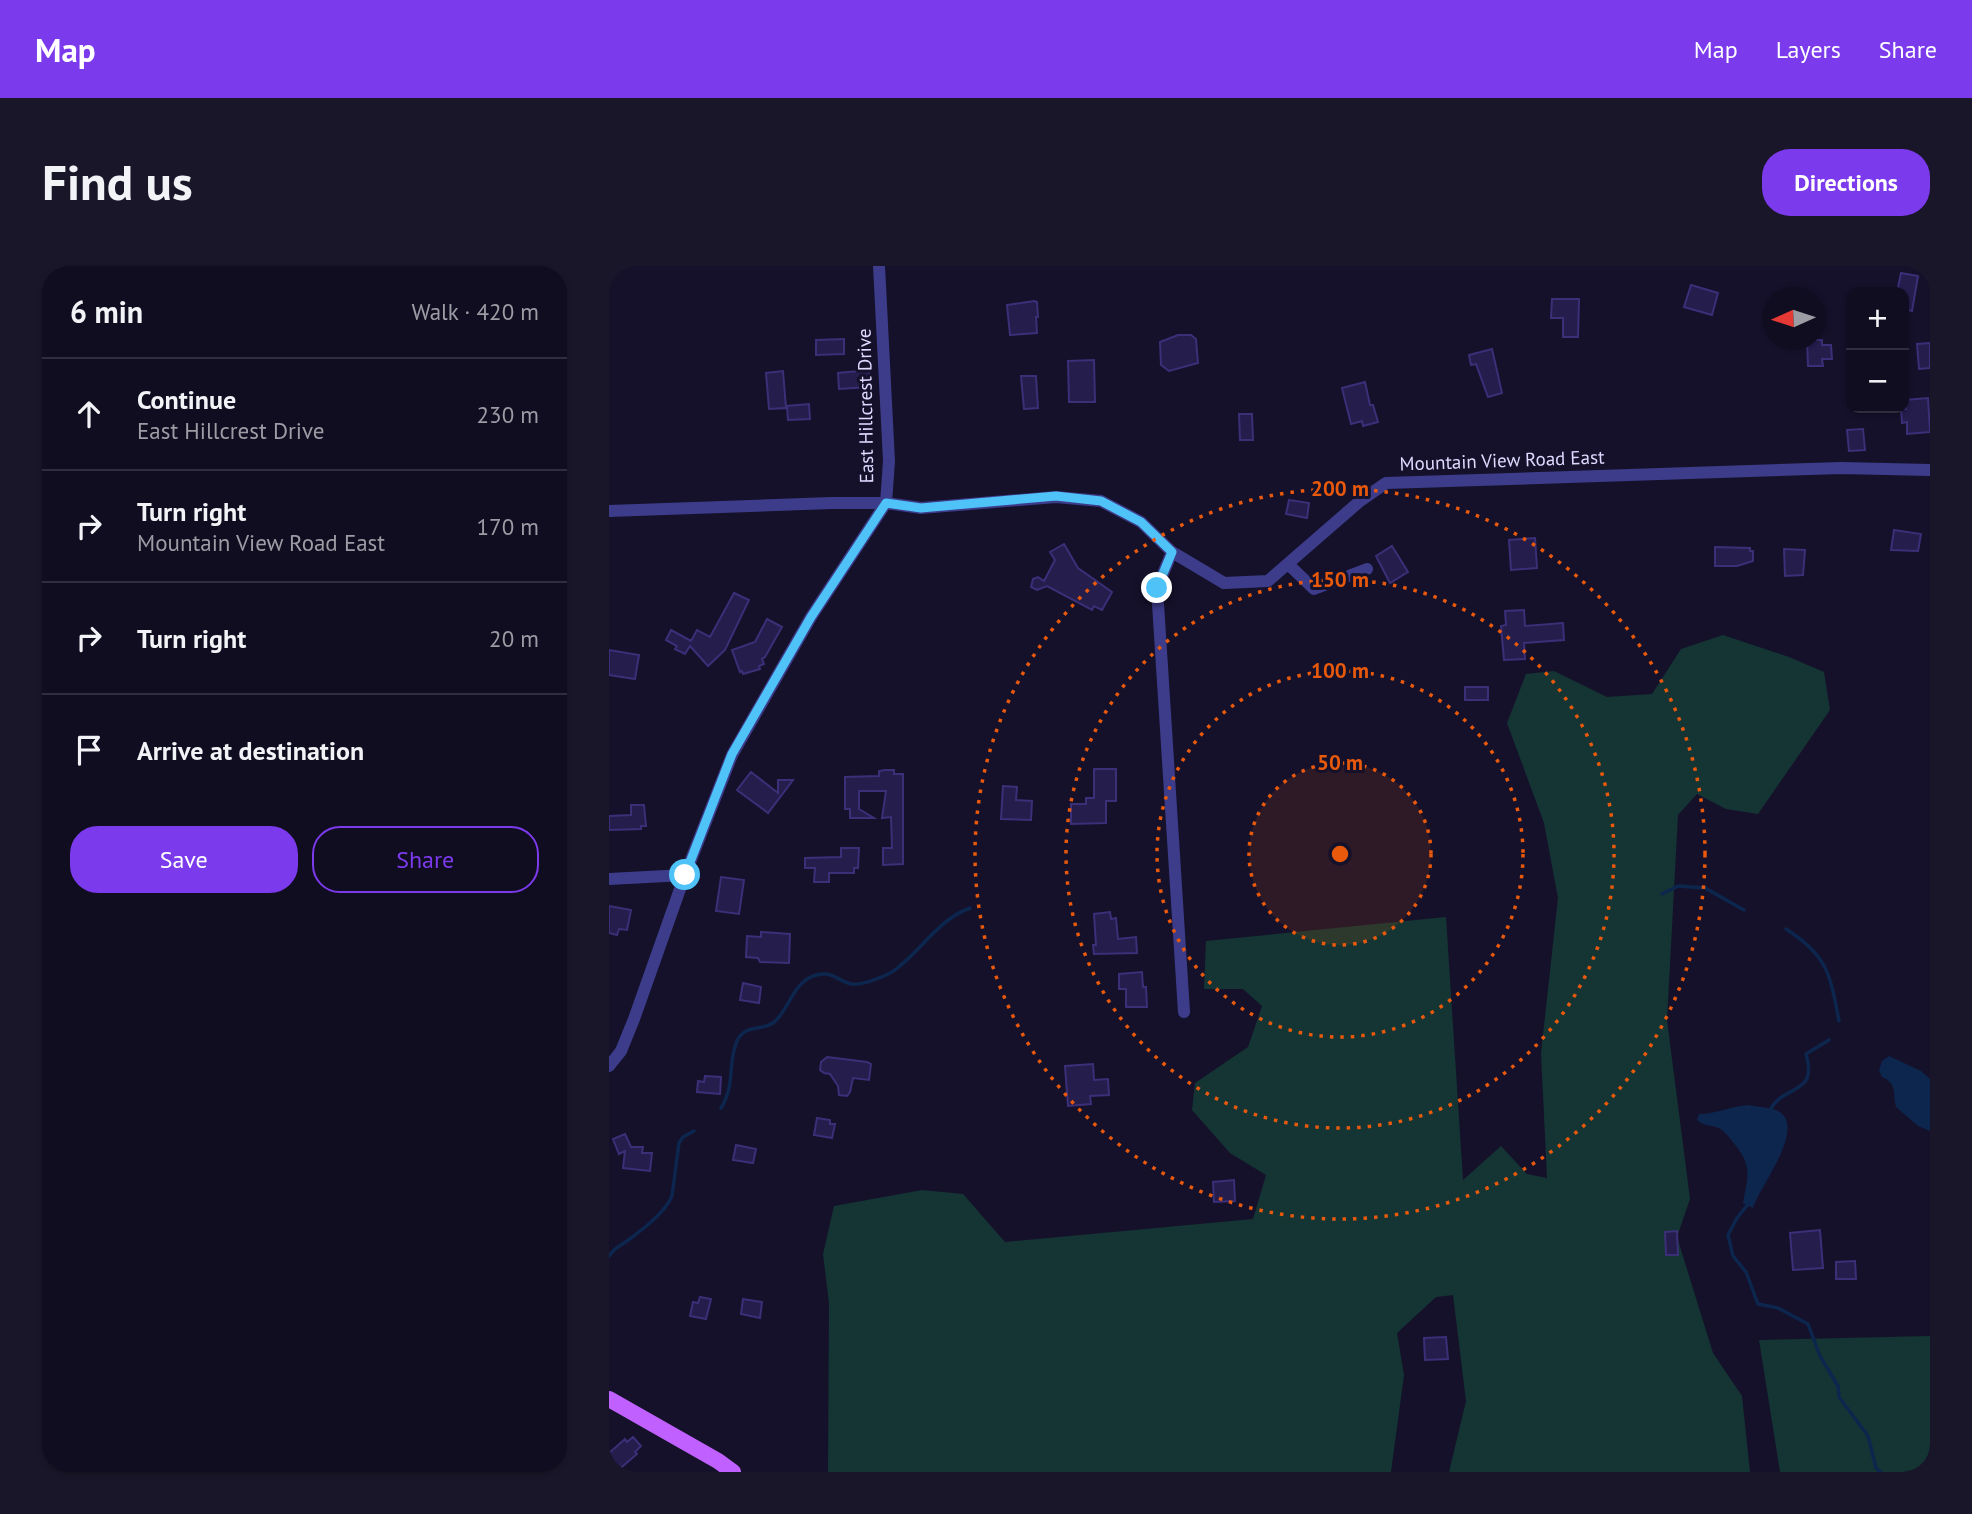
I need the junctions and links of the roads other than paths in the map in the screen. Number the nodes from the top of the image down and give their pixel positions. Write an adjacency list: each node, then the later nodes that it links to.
1 (879, 266): 3 (street, East Hillcrest Drive)
2 (1930, 470): 6 (street, Mountain View Road East)
3 (886, 503): 4 (street, Mountain View Road East); 5 (street, Mountain View Road East); 8 (street, East Hillcrest Drive)
4 (609, 511)
5 (1172, 552): 6 (street, Mountain View Road East); 10 (street)
6 (1289, 565): 7 (street)
7 (1367, 569)
8 (685, 875): 9 (street); 11 (street, East Hillcrest Drive)
9 (609, 879)
10 (1184, 1012)
11 (609, 1066)
12 (609, 1399): 13 (main road)
13 (733, 1472)

